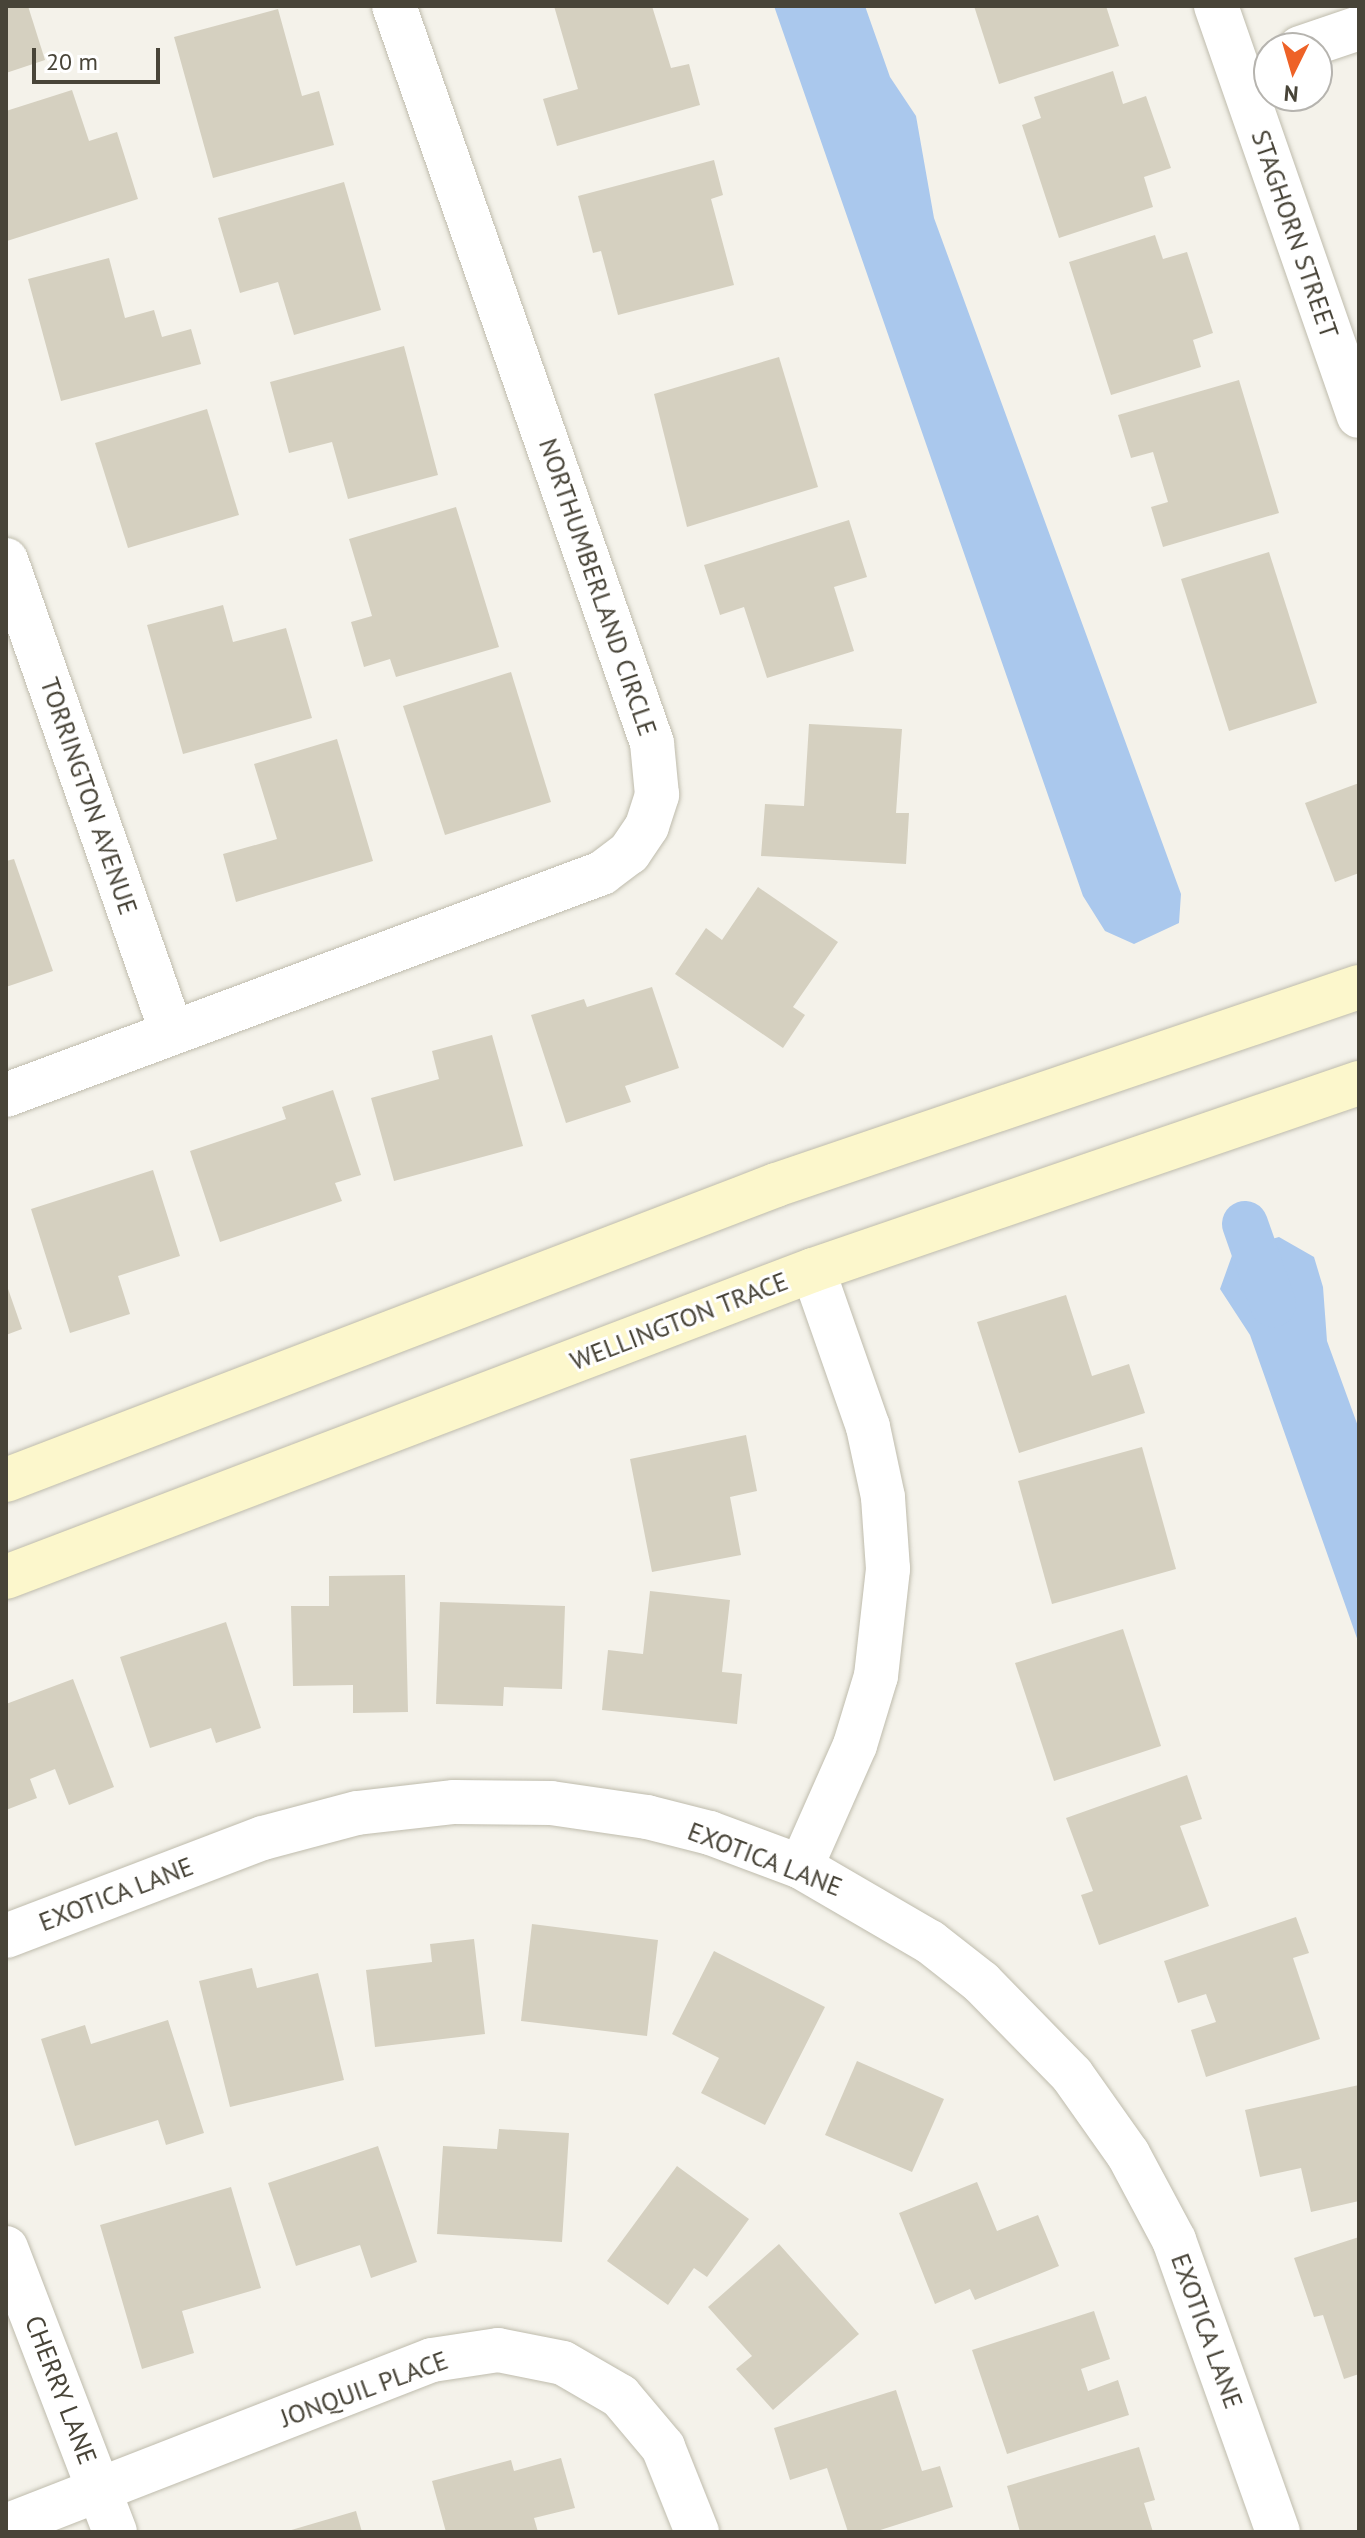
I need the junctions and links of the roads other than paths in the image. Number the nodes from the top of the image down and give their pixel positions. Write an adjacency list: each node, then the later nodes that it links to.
1 (394, 6): 10 (street, NORTHUMBERLAND CIRCLE)
2 (1216, 6): 5 (street, STAGHORN STREET)
3 (1359, 28): 4 (street)
4 (1333, 37)
5 (1253, 63)
6 (1268, 112): 7 (street, STAGHORN STREET)
7 (1359, 416)
8 (6, 560): 10 (street, TORRINGTON AVENUE)
9 (1359, 987): 14 (street)
10 (172, 1033): 12 (street, NORTHUMBERLAND CIRCLE)
11 (1359, 1083): 13 (street, WELLINGTON TRACE)
12 (6, 1095)
13 (813, 1270): 15 (street, WELLINGTON TRACE); 16 (street)
14 (6, 1480)
15 (6, 1577)
16 (801, 1867): 17 (street, EXOTICA LANE); 23 (street, EXOTICA LANE)
17 (6, 1936)
18 (6, 2248): 19 (street, CHERRY LANE)
19 (100, 2488): 20 (street, JONQUIL PLACE); 21 (street, CHERRY LANE); 22 (street, JONQUIL PLACE)
20 (6, 2526)
21 (115, 2532)
22 (697, 2532)
23 (1278, 2532)

